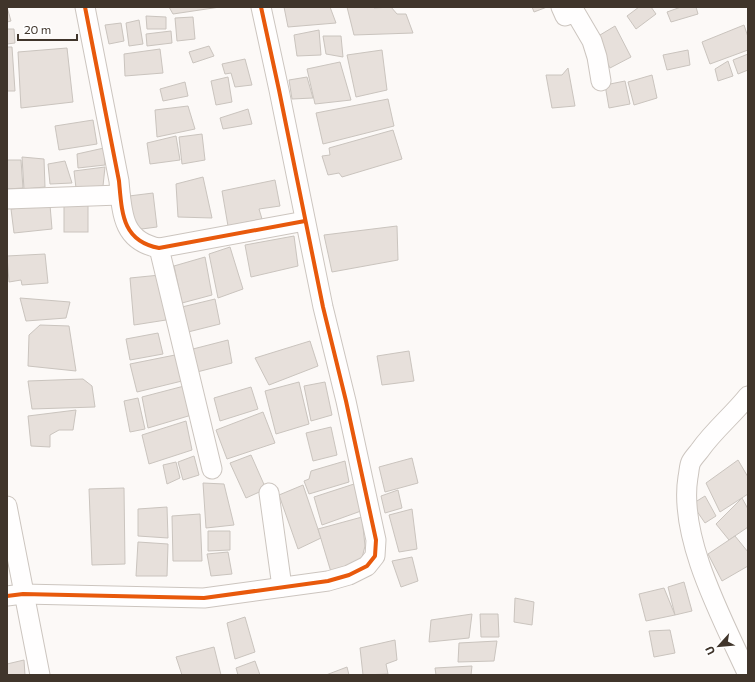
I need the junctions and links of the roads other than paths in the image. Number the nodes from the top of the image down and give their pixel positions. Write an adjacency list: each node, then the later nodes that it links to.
1 (85, 7): 5 (street)
2 (261, 7): 7 (street)
3 (561, 7): 4 (street)
4 (601, 81)
5 (120, 194): 6 (street); 8 (street)
6 (7, 199)
7 (306, 221): 8 (street); 13 (street)
8 (159, 248): 10 (street)
9 (748, 396): 16 (street)
10 (212, 469)
11 (270, 493): 13 (street)
12 (7, 506): 14 (street)
13 (282, 587): 14 (street)
14 (15, 595): 15 (street)
15 (40, 675)
16 (748, 675)

